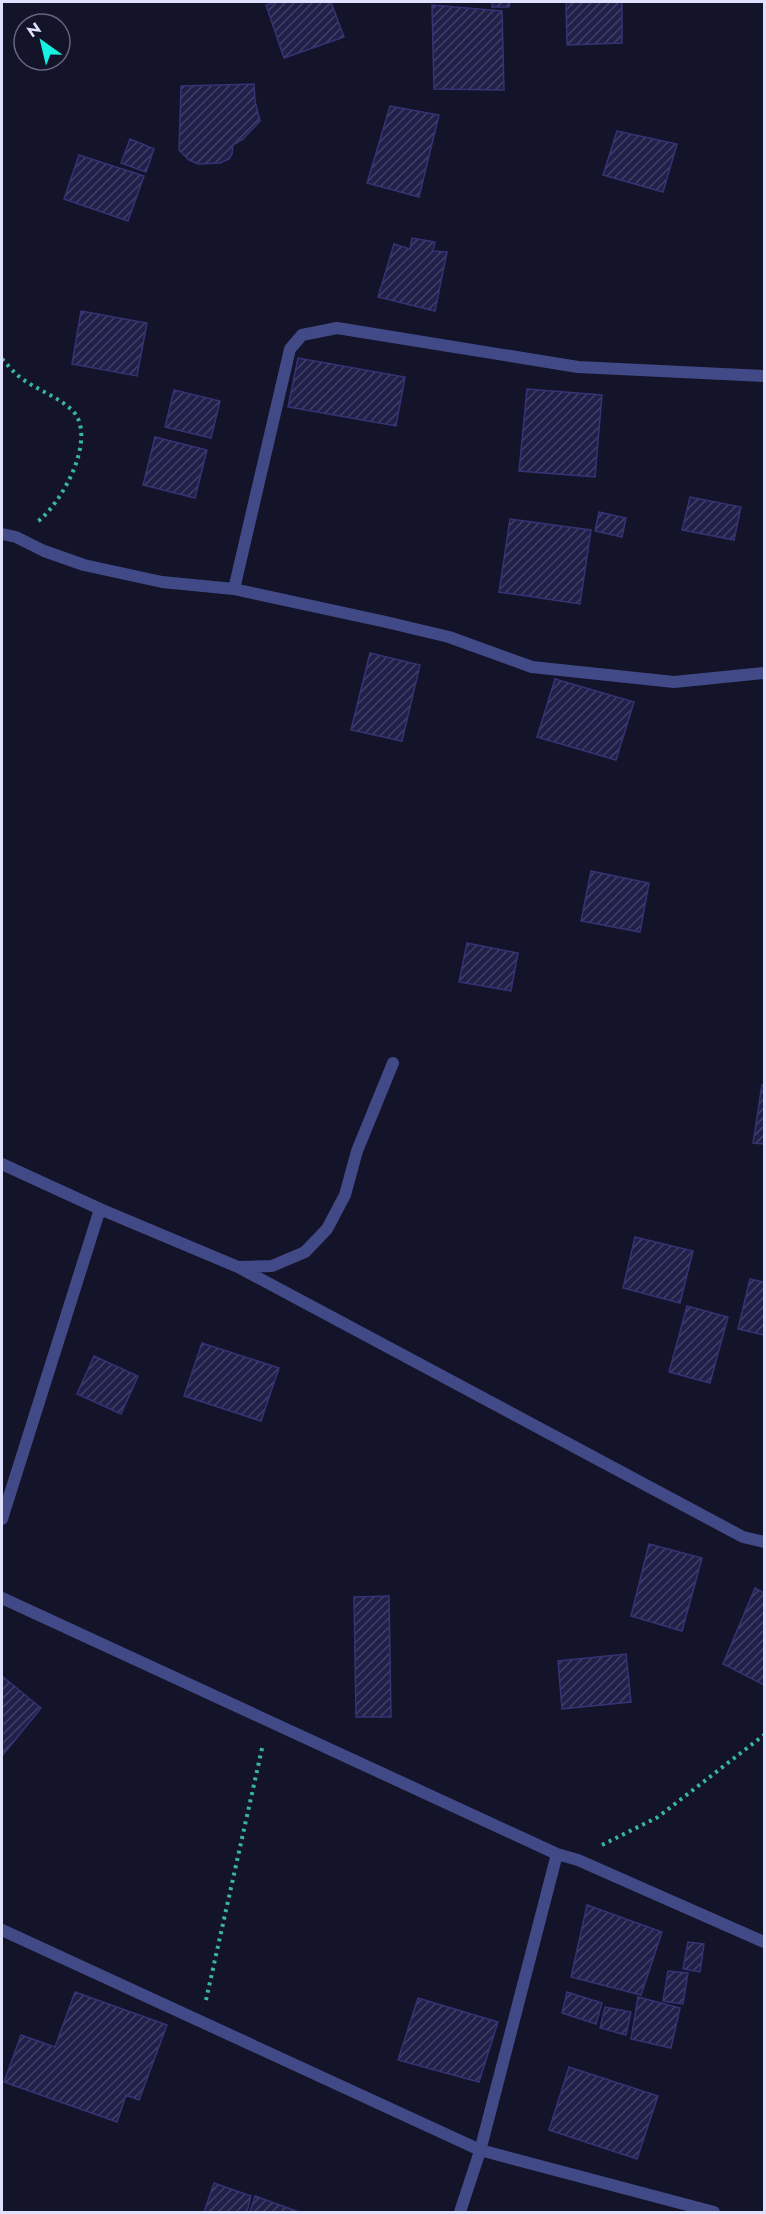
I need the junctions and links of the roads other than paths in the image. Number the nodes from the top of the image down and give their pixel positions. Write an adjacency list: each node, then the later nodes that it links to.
1 (765, 376): 3 (street)
2 (2, 534): 3 (street)
3 (234, 590): 4 (street)
4 (765, 672)
5 (393, 1063): 8 (street)
6 (2, 1164): 7 (street)
7 (100, 1209): 8 (street); 9 (street)
8 (238, 1267): 10 (street)
9 (2, 1519)
10 (765, 1542)
11 (2, 1598): 12 (street)
12 (557, 1854): 14 (street); 15 (street)
13 (2, 1930): 15 (street)
14 (765, 1942)
15 (480, 2150): 16 (street); 17 (street)
16 (460, 2212)
17 (714, 2212)

